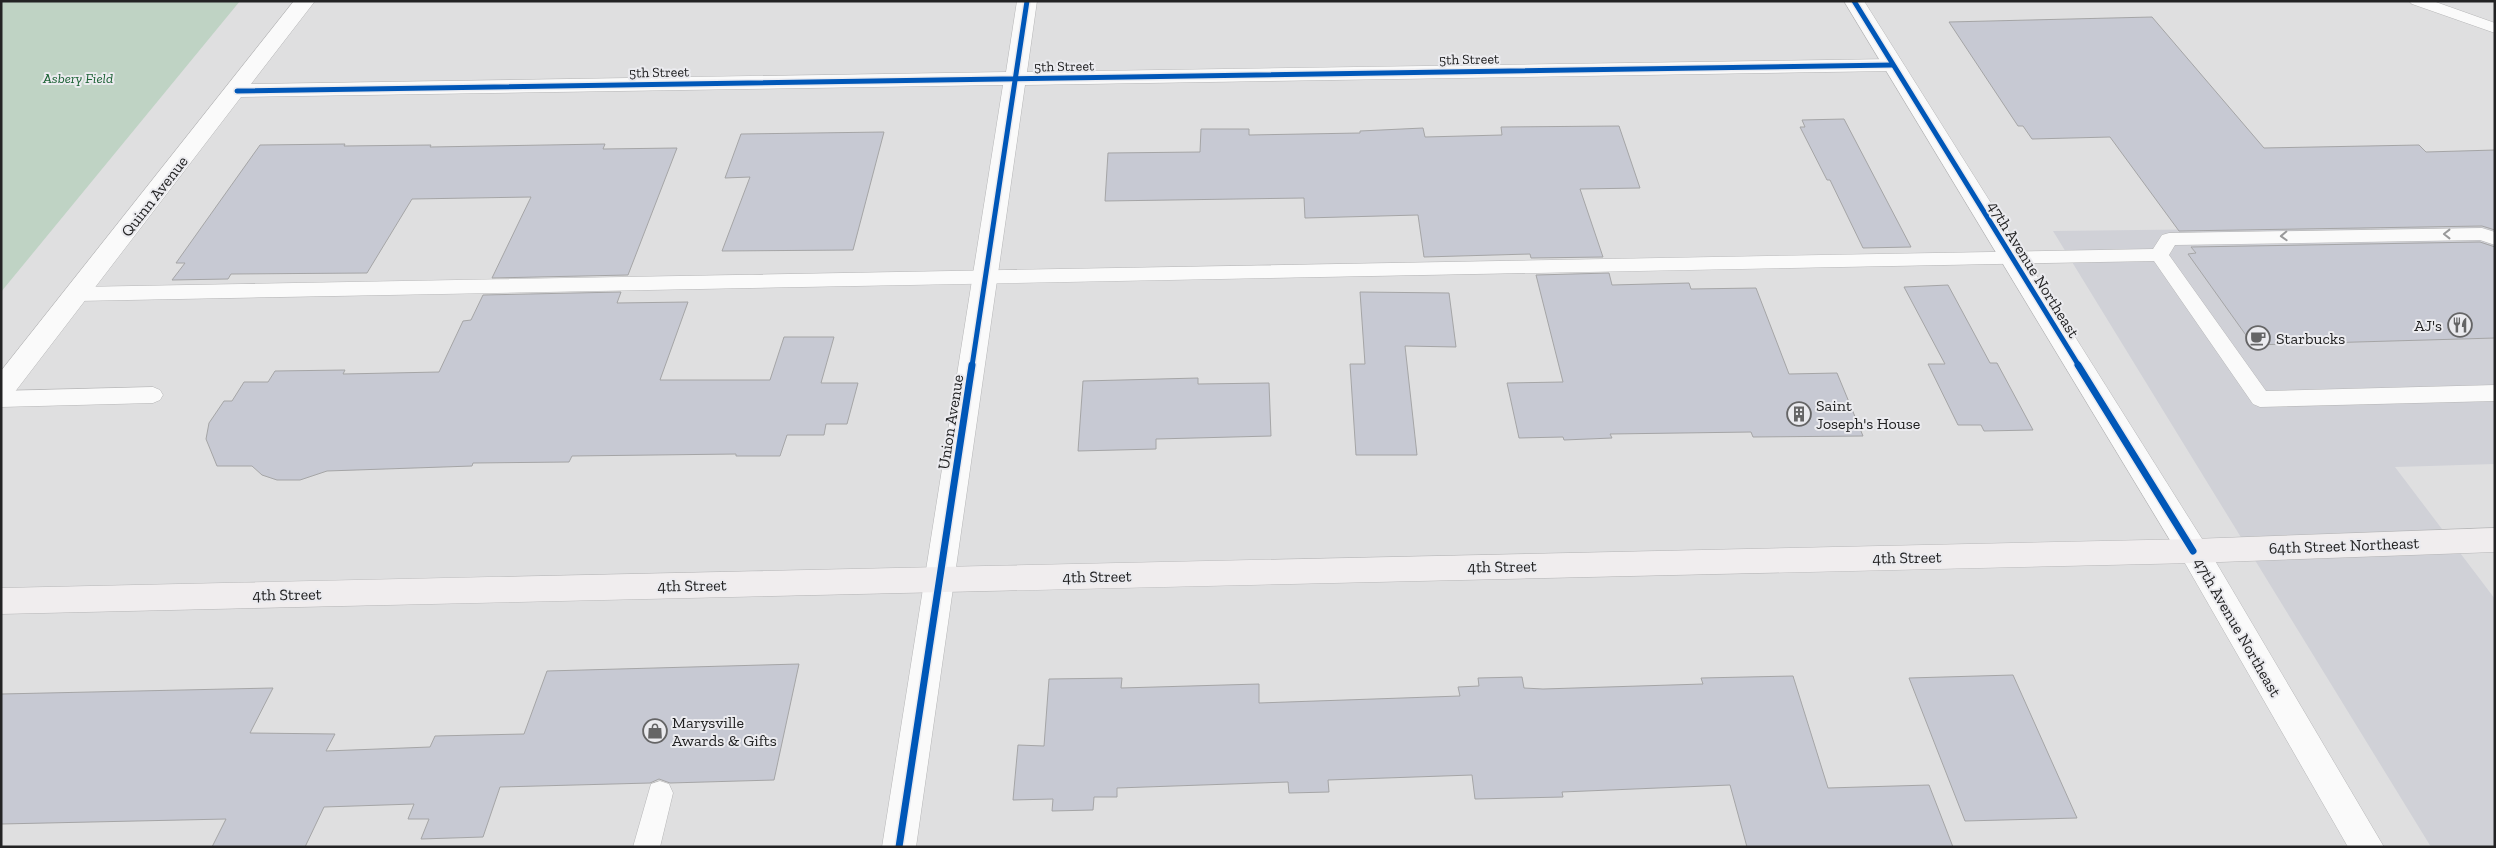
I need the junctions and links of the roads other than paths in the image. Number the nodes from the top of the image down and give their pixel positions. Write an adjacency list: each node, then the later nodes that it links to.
1 (304, 1): 8 (street, Quinn Avenue)
2 (1028, 1): 7 (street, Union Avenue)
3 (1854, 1): 6 (street, 47th Avenue Northeast)
4 (2417, 1): 5 (lane)
5 (2495, 28)
6 (1892, 66): 7 (street, 5th Street); 11 (street, 47th Avenue Northeast)
7 (1016, 79): 8 (street, 5th Street); 12 (street, Union Avenue)
8 (236, 91): 13 (street, Quinn Avenue)
9 (2495, 239): 10 (lane, one-way to 10)
10 (2159, 255): 11 (lane); 15 (lane)
11 (2012, 259): 12 (lane); 19 (street, 47th Avenue Northeast)
12 (986, 278): 13 (lane); 20 (street, Union Avenue)
13 (78, 294): 14 (street, Quinn Avenue)
14 (1, 390)
15 (2495, 393)
16 (153, 395): 17 (lane)
17 (1, 399)
18 (2495, 540): 19 (main road, 64th Street Northeast)
19 (2193, 551): 20 (main road, 4th Street); 25 (street, 47th Avenue Northeast)
20 (940, 579): 21 (main road, 4th Street); 24 (street, Union Avenue)
21 (1, 601)
22 (660, 793): 23 (lane)
23 (646, 847)
24 (899, 847)
25 (2367, 847)

